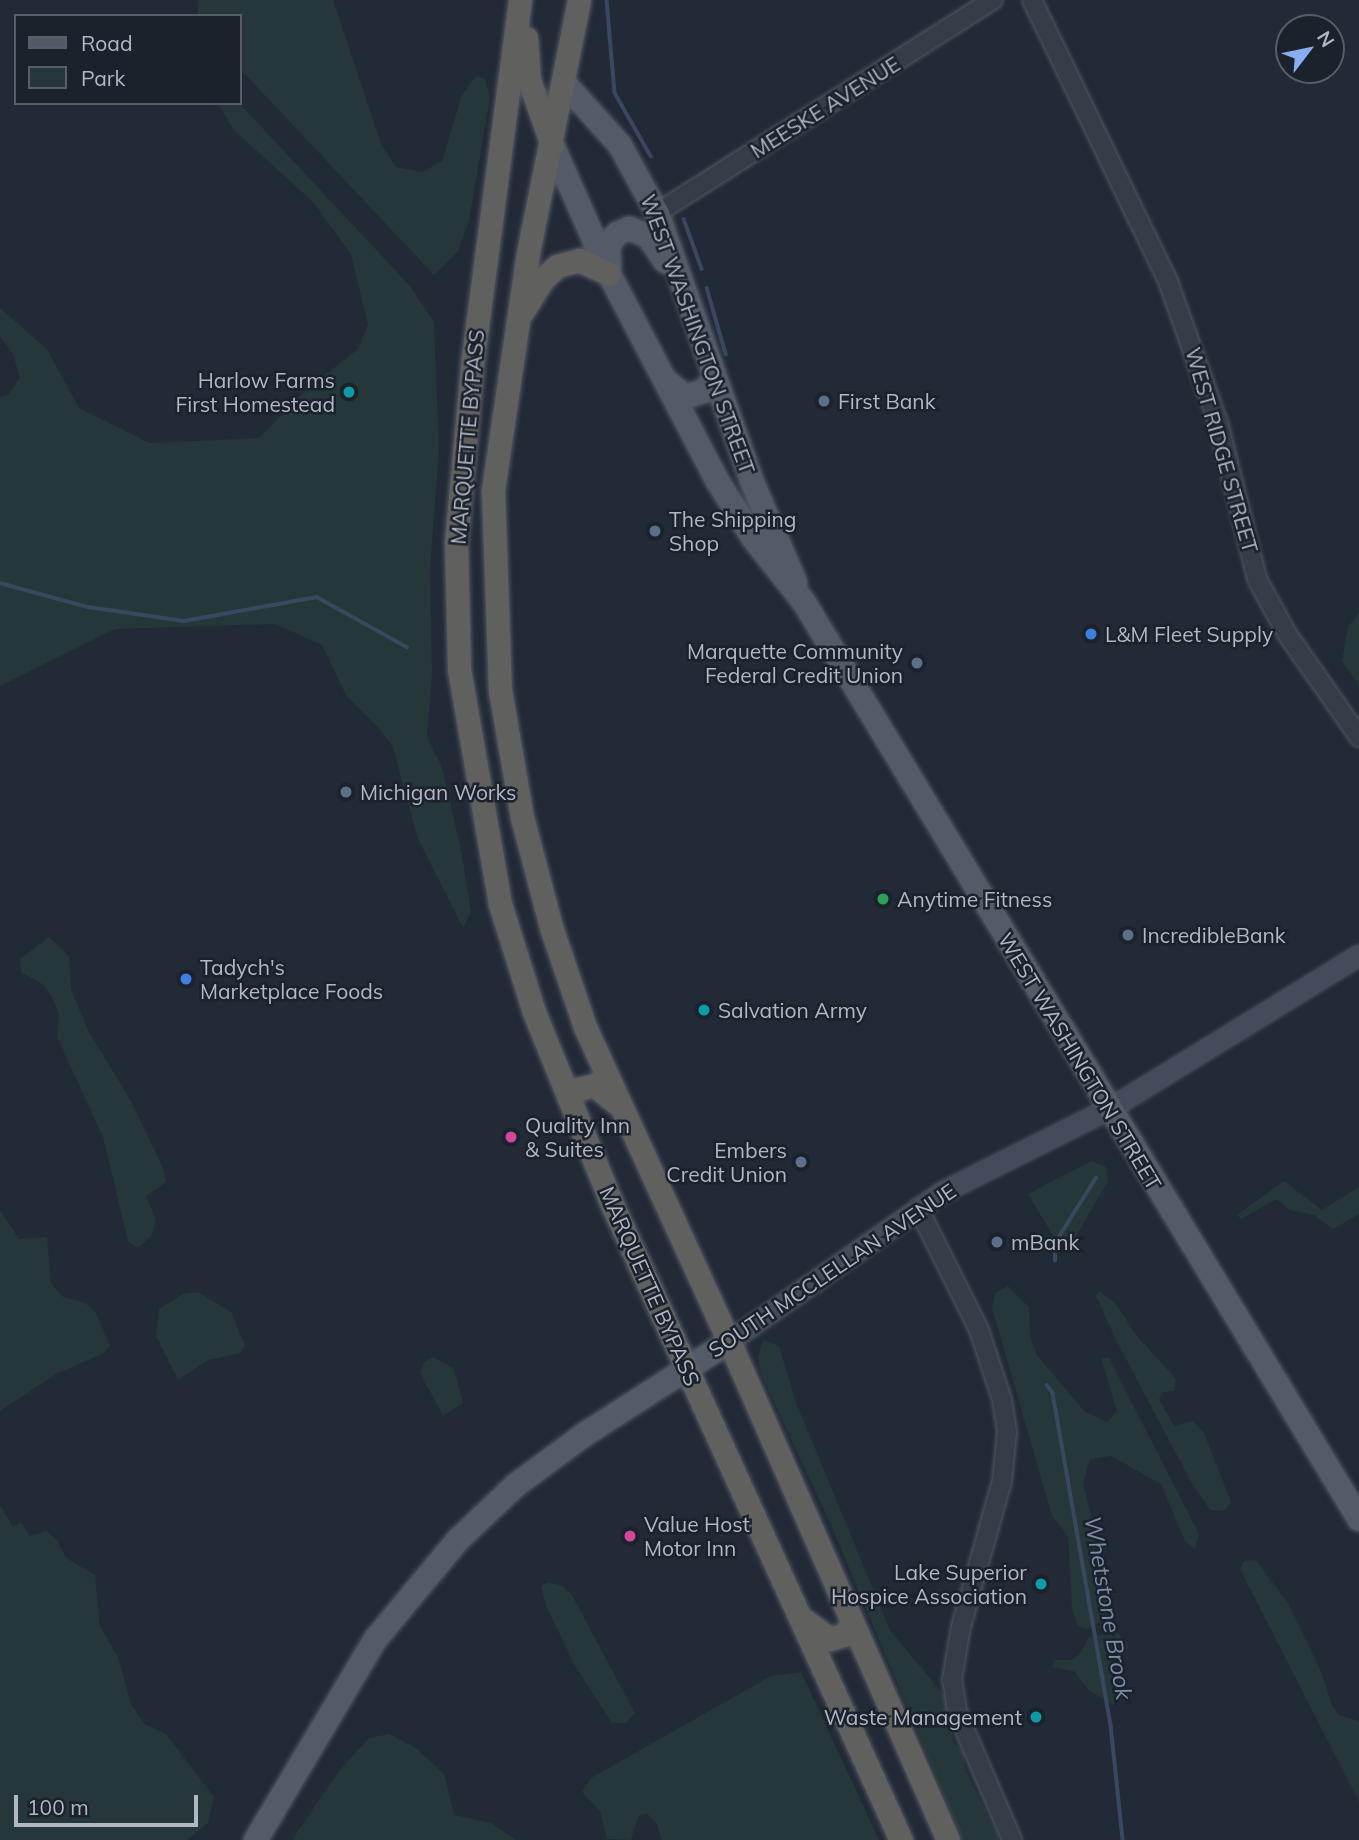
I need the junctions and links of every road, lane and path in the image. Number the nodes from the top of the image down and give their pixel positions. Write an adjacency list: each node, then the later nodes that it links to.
1 (520, 0): 17 (highway, MARQUETTE BYPASS)
2 (528, 0): 7 (highway)
3 (579, 0): 6 (highway, MARQUETTE BYPASS)
4 (993, 0): 8 (street, MEESKE AVENUE)
5 (1032, 0): 15 (street, WEST RIDGE STREET)
6 (565, 84): 7 (highway, MARQUETTE BYPASS); 8 (main road, WEST WASHINGTON STREET)
7 (552, 145): 9 (main road, WEST WASHINGTON STREET); 11 (highway, MARQUETTE BYPASS)
8 (657, 213): 10 (main road, WEST WASHINGTON STREET)
9 (610, 275): 10 (main road); 11 (highway); 12 (main road, WEST WASHINGTON STREET)
10 (683, 286): 13 (main road, WEST WASHINGTON STREET)
11 (517, 323): 19 (highway, MARQUETTE BYPASS)
12 (658, 372): 13 (main road); 14 (main road, WEST WASHINGTON STREET)
13 (715, 379): 14 (main road, WEST WASHINGTON STREET)
14 (803, 601): 18 (main road, WEST WASHINGTON STREET)
15 (1359, 737)
16 (1359, 955): 18 (main road, SOUTH MCCLELLAN AVENUE)
17 (569, 1098): 19 (highway); 22 (highway, MARQUETTE BYPASS)
18 (1110, 1108): 20 (main road, SOUTH MCCLELLAN AVENUE); 23 (main road, WEST WASHINGTON STREET)
19 (623, 1111): 21 (highway, MARQUETTE BYPASS)
20 (918, 1208): 21 (main road, SOUTH MCCLELLAN AVENUE); 29 (street)
21 (729, 1341): 22 (main road, SOUTH MCCLELLAN AVENUE); 25 (highway, MARQUETTE BYPASS)
22 (687, 1368): 24 (highway, MARQUETTE BYPASS); 26 (main road, SOUTH MCCLELLAN AVENUE)
23 (1359, 1519)
24 (801, 1618): 25 (highway); 27 (highway, MARQUETTE BYPASS)
25 (853, 1624): 28 (highway, MARQUETTE BYPASS)
26 (254, 1840)
27 (901, 1840)
28 (948, 1840)
29 (1012, 1840)

